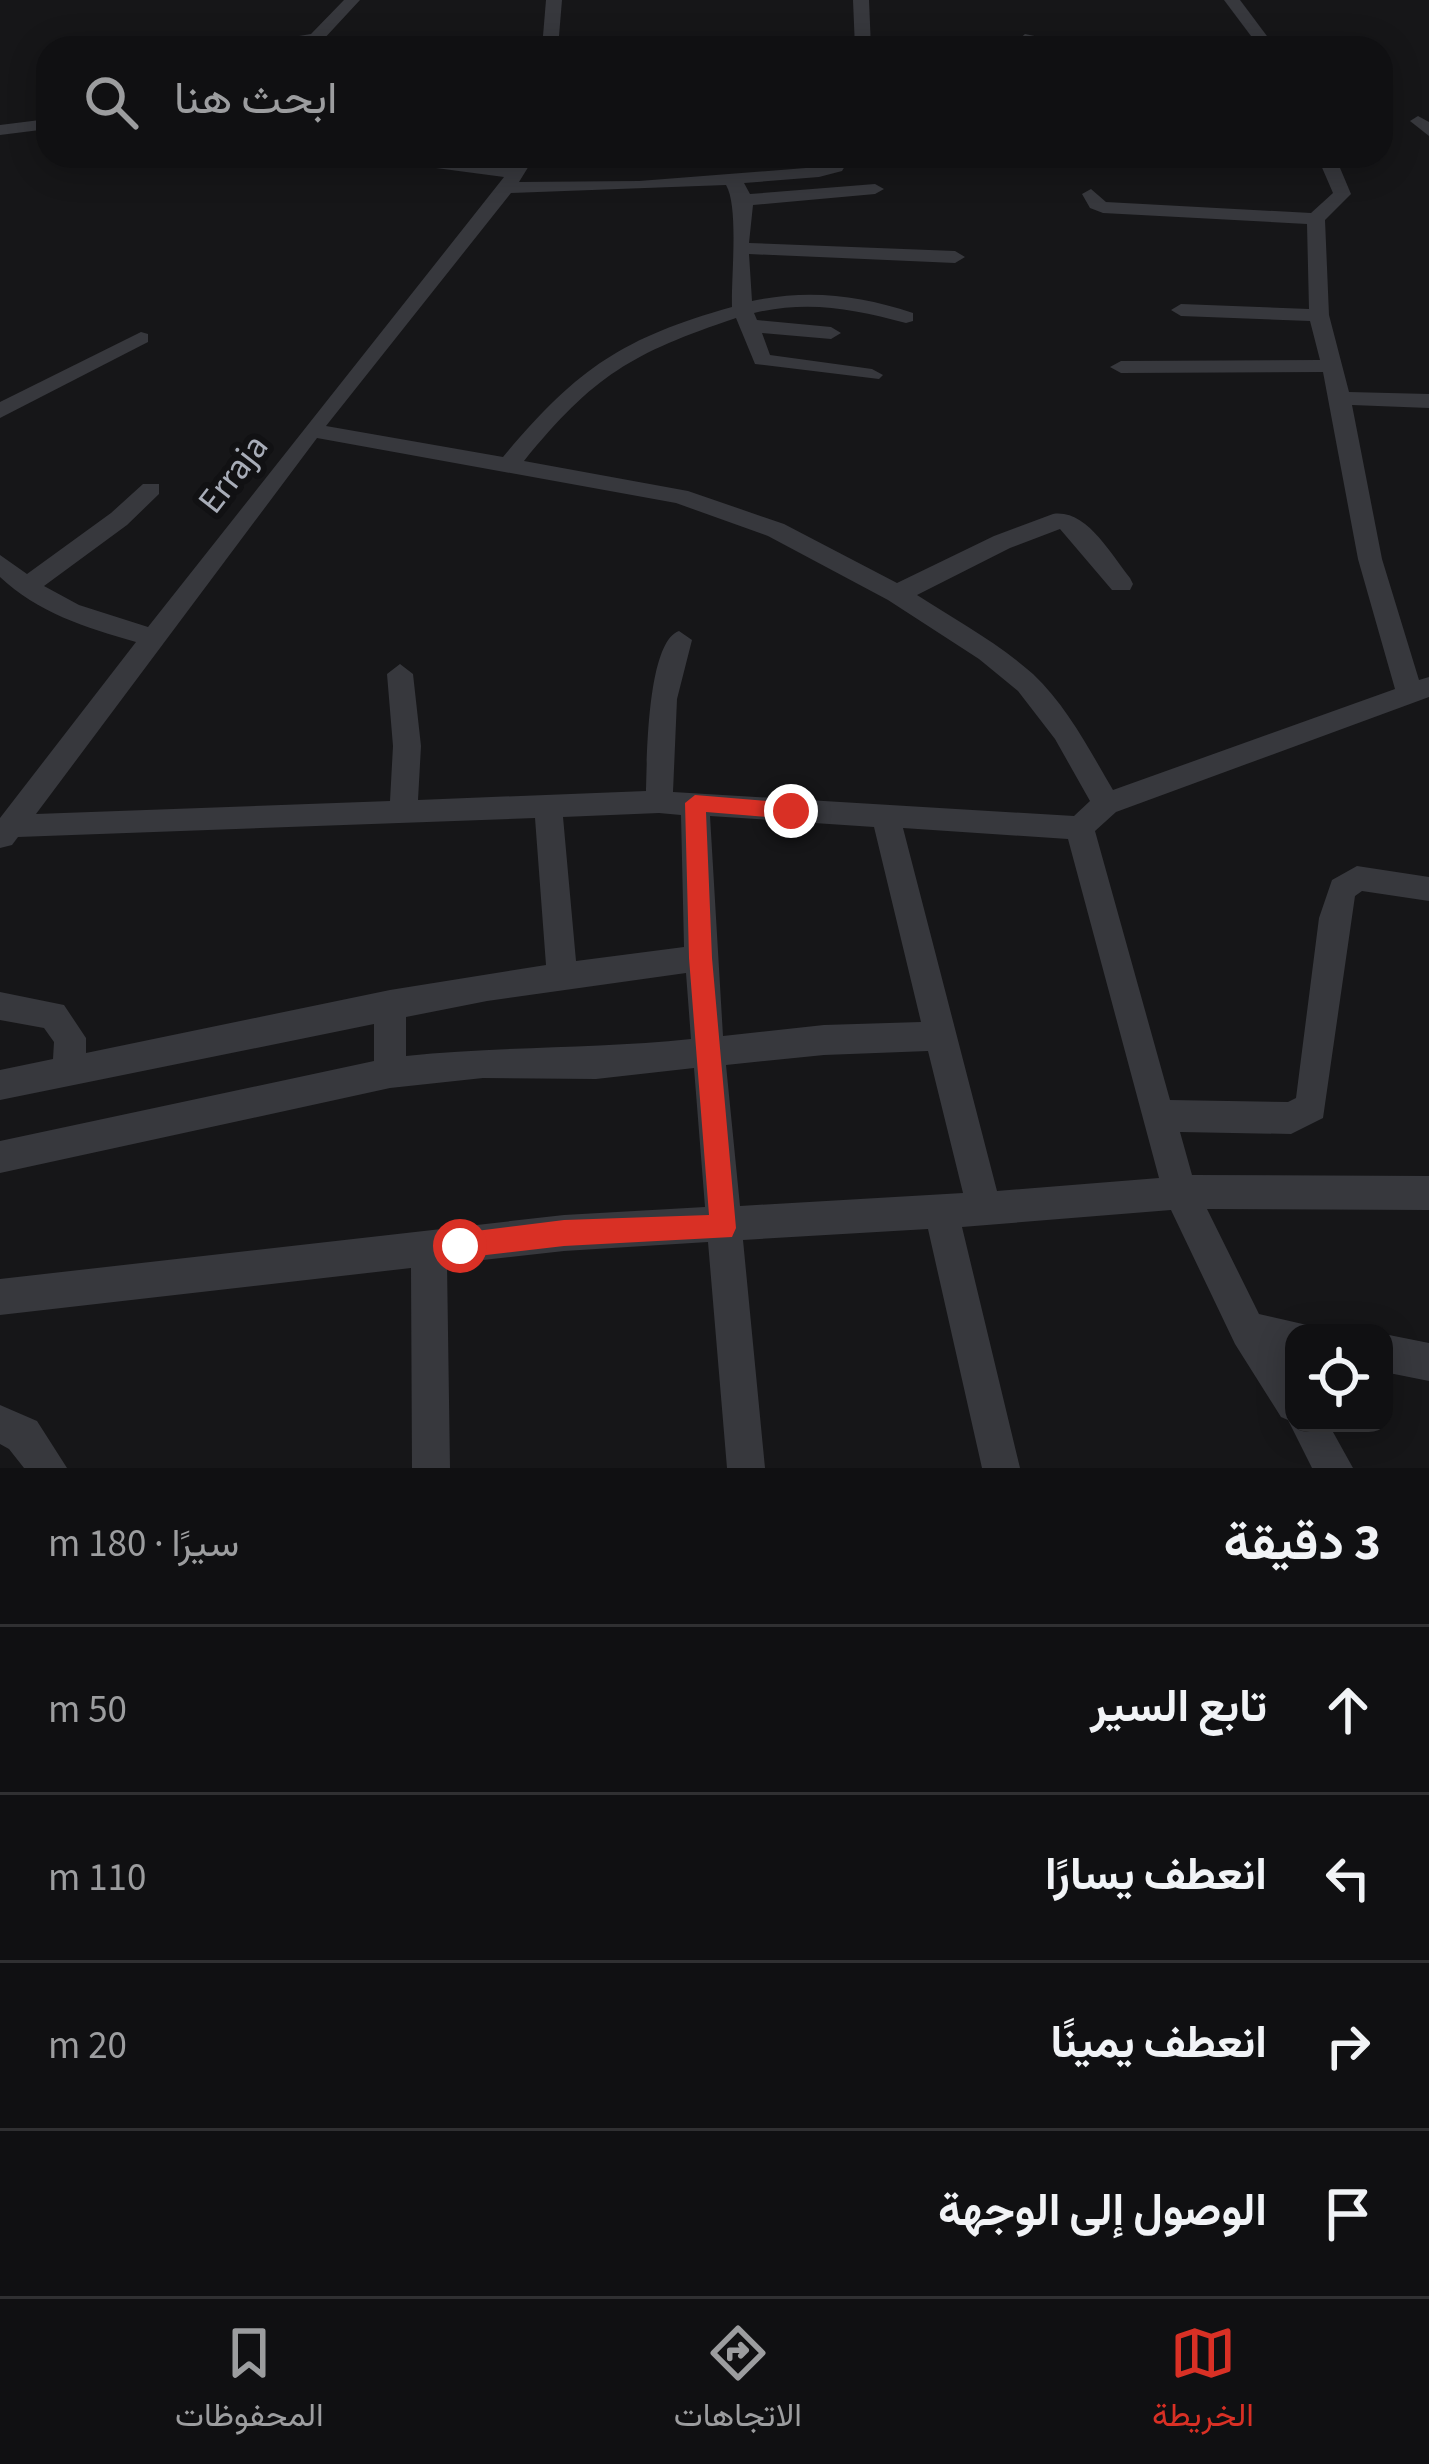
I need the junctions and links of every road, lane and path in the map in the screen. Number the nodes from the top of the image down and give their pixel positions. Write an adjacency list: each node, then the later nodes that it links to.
1 (352, 0): 5 (street)
2 (554, 0): 6 (street)
3 (861, 0): 7 (street)
4 (1232, 0): 8 (street)
5 (318, 36)
6 (551, 36)
7 (862, 36)
8 (1259, 36)
9 (36, 126): 10 (street)
10 (0, 130)
11 (483, 168): 15 (street)
12 (833, 168): 14 (street)
13 (1331, 168): 19 (street)
14 (727, 170): 15 (street); 18 (street)
15 (516, 172): 34 (street, Erraja)
16 (875, 189): 18 (street)
17 (1091, 194): 19 (street)
18 (744, 200): 20 (street)
19 (1316, 219): 23 (street)
20 (739, 248): 21 (street); 24 (street)
21 (955, 256)
22 (1180, 310): 23 (street)
23 (1319, 315): 28 (street)
24 (747, 316): 25 (street); 26 (street); 30 (street); 35 (street)
25 (906, 317)
26 (831, 333)
27 (141, 338): 33 (street)
28 (1331, 366): 29 (street); 31 (street)
29 (1121, 367)
30 (872, 375)
31 (1340, 398): 32 (street); 44 (street)
32 (1429, 401)
33 (0, 411)
34 (311, 430): 35 (street); 41 (street, Erraja)
35 (509, 464): 40 (street)
36 (151, 489): 39 (street)
37 (0, 563): 39 (street)
38 (1121, 584): 40 (street)
39 (24, 588): 41 (street)
40 (897, 594): 47 (street)
41 (151, 637): 52 (street, Erraja)
42 (679, 640): 45 (street)
43 (400, 674): 49 (street)
44 (1419, 690): 47 (street)
45 (659, 802): 46 (street); 48 (street)
46 (695, 803): 50 (street); 54 (street)
47 (1106, 804): 51 (street)
48 (548, 805): 49 (street); 55 (street)
49 (403, 814): 52 (street)
50 (886, 820): 51 (street); 58 (street)
51 (1080, 828): 63 (street)
52 (5, 833)
53 (1429, 889): 63 (street)
54 (700, 958): 55 (street); 59 (street)
55 (562, 974): 56 (street)
56 (390, 1004): 60 (street); 61 (street)
57 (0, 1006): 60 (street)
58 (940, 1036): 59 (street); 67 (street)
59 (708, 1051): 61 (street); 69 (street)
60 (69, 1072): 62 (street)
61 (390, 1073): 64 (street)
62 (0, 1085)
63 (1159, 1116): 65 (street)
64 (0, 1156)
65 (1180, 1192): 66 (street); 67 (street); 72 (street)
66 (1429, 1193)
67 (984, 1208): 68 (street)
68 (941, 1211): 69 (street); 82 (street)
69 (723, 1228): 70 (street); 81 (street)
70 (429, 1251): 71 (street); 80 (street)
71 (0, 1298)
72 (1248, 1331): 73 (street); 76 (street)
73 (1285, 1337)
74 (1393, 1355): 75 (street)
75 (1429, 1362)
76 (1285, 1390)
77 (0, 1424): 79 (street)
78 (1312, 1432): 83 (street)
79 (48, 1468)
80 (431, 1468)
81 (746, 1468)
82 (1001, 1468)
83 (1334, 1468)

